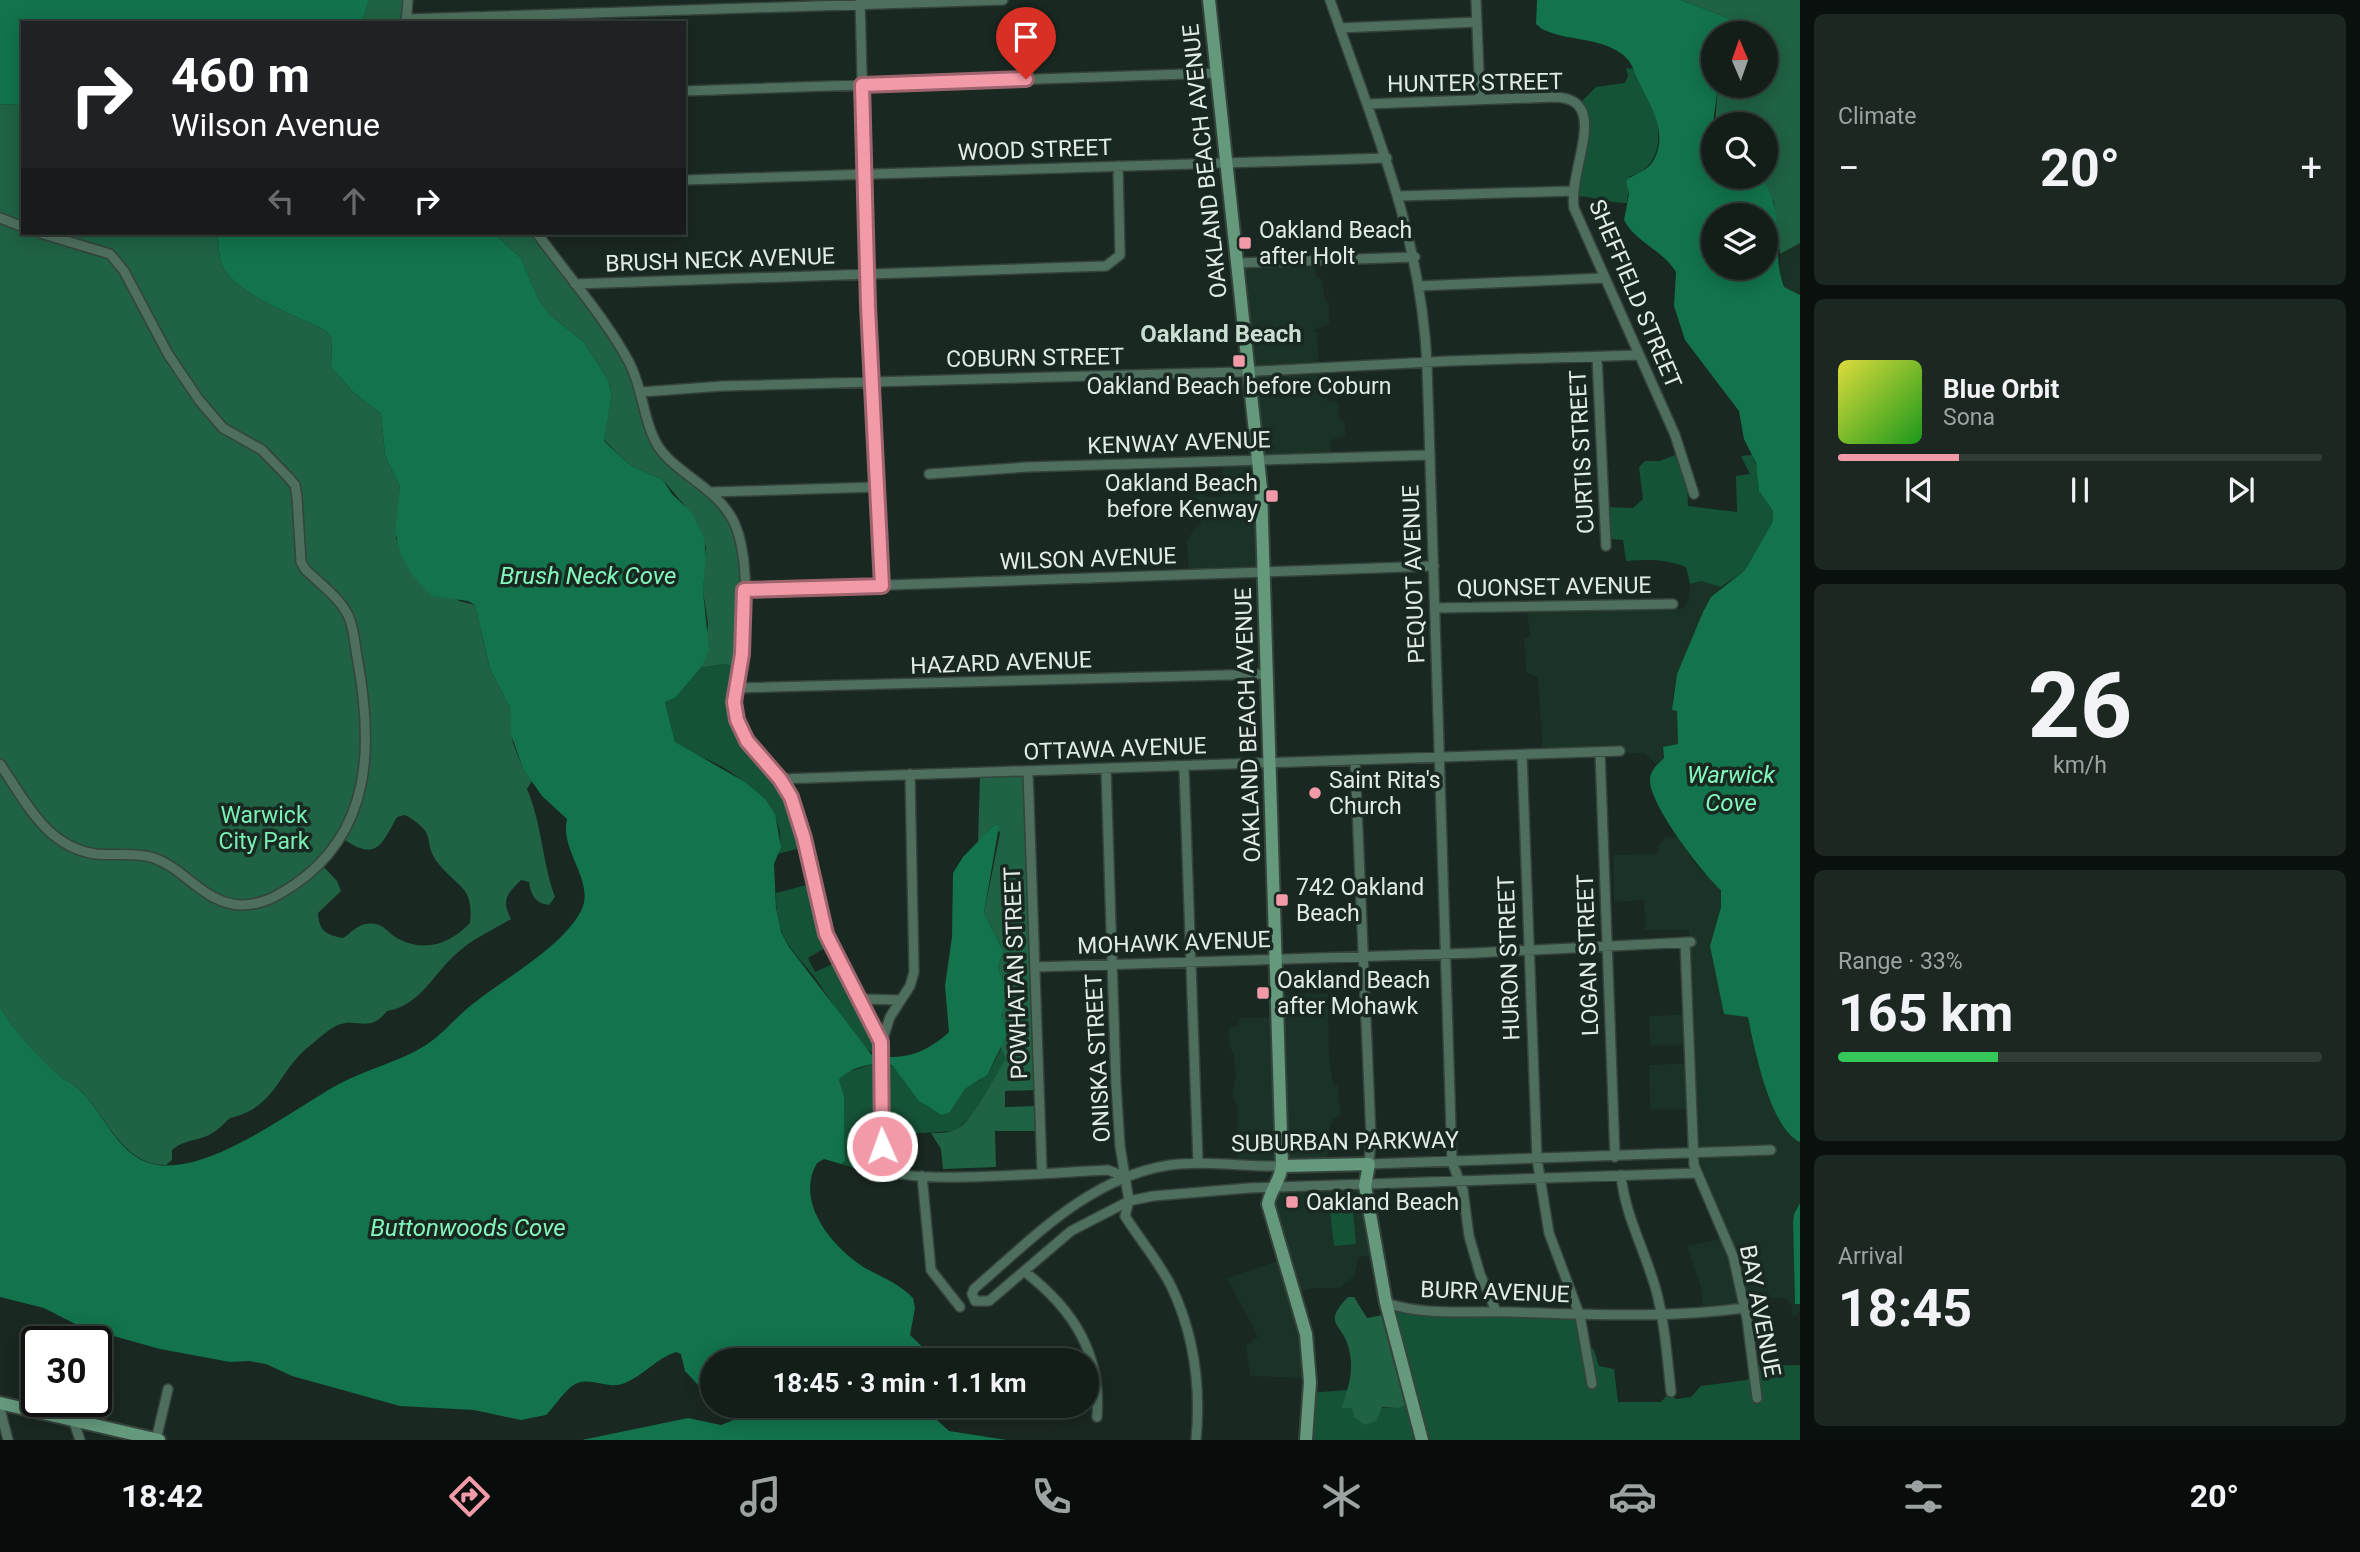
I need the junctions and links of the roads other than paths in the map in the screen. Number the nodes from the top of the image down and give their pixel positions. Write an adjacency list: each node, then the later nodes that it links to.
1 (408, 0): 7 (street)
2 (1003, 0): 6 (street)
3 (1209, 0): 10 (street, OAKLAND BEACH AVENUE)
4 (1330, 0): 9 (street, PEQUOT AVENUE)
5 (1476, 0): 8 (street)
6 (860, 2): 7 (street); 11 (street)
7 (406, 21)
8 (1477, 22): 9 (street); 13 (street)
9 (1339, 28): 14 (street, PEQUOT AVENUE)
10 (1217, 74): 11 (street); 17 (street, OAKLAND BEACH AVENUE)
11 (862, 85): 12 (street); 19 (street)
12 (686, 90)
13 (1480, 99): 14 (street, HUNTER STREET); 15 (street, HUNTER STREET)
14 (1367, 104): 16 (street, PEQUOT AVENUE)
15 (1581, 106): 21 (street, SHEFFIELD STREET)
16 (1387, 158): 17 (street, WOOD STREET); 22 (street, PEQUOT AVENUE)
17 (1226, 163): 18 (street, WOOD STREET); 28 (street, OAKLAND BEACH AVENUE)
18 (1118, 166): 19 (street, WOOD STREET); 29 (street, BRUSH NECK AVENUE)
19 (864, 175): 20 (street, WOOD STREET); 29 (street)
20 (686, 180)
21 (1573, 191): 22 (street); 30 (street, SHEFFIELD STREET)
22 (1399, 196): 27 (street, PEQUOT AVENUE)
23 (0, 218): 24 (street)
24 (21, 226)
25 (47, 235): 60 (street)
26 (538, 235): 31 (street)
27 (1415, 257): 28 (street); 32 (street, PEQUOT AVENUE)
28 (1237, 262): 36 (street, OAKLAND BEACH AVENUE)
29 (867, 274): 31 (street, BRUSH NECK AVENUE); 37 (street)
30 (1604, 278): 32 (street); 33 (street, SHEFFIELD STREET)
31 (575, 284): 38 (street)
32 (1419, 286): 35 (street, PEQUOT AVENUE)
33 (1639, 355): 34 (street, COBURN STREET); 44 (street, SHEFFIELD STREET)
34 (1597, 357): 35 (street, COBURN STREET); 45 (street, CURTIS STREET)
35 (1427, 364): 36 (street, COBURN STREET); 39 (street, PEQUOT AVENUE)
36 (1248, 372): 37 (street, COBURN STREET); 40 (street, OAKLAND BEACH AVENUE)
37 (873, 382): 38 (street, COBURN STREET); 42 (street)
38 (641, 391): 43 (street)
39 (1430, 455): 40 (street, KENWAY AVENUE); 46 (street, PEQUOT AVENUE)
40 (1258, 460): 41 (street, KENWAY AVENUE); 47 (street, OAKLAND BEACH AVENUE)
41 (929, 474)
42 (877, 486): 43 (street); 48 (street)
43 (711, 492): 49 (street)
44 (1694, 494)
45 (1606, 546)
46 (1434, 566): 47 (street, WILSON AVENUE); 51 (street, PEQUOT AVENUE)
47 (1264, 572): 48 (street, WILSON AVENUE); 52 (street, OAKLAND BEACH AVENUE)
48 (882, 586): 49 (street, WILSON AVENUE)
49 (744, 590): 53 (street)
50 (1673, 604): 51 (street, QUONSET AVENUE)
51 (1435, 608): 57 (street, PEQUOT AVENUE)
52 (1267, 674): 53 (street, HAZARD AVENUE); 59 (street, OAKLAND BEACH AVENUE)
53 (736, 688): 65 (street)
54 (1620, 751): 55 (street, OTTAWA AVENUE)
55 (1600, 752): 56 (street, OTTAWA AVENUE); 67 (street, LOGAN STREET)
56 (1522, 755): 57 (street, OTTAWA AVENUE); 68 (street, HURON STREET)
57 (1439, 757): 58 (street, OTTAWA AVENUE); 69 (street, PEQUOT AVENUE)
58 (1355, 761): 59 (street, OTTAWA AVENUE); 70 (street)
59 (1270, 762): 61 (street, OTTAWA AVENUE); 71 (street, OAKLAND BEACH AVENUE)
60 (0, 764)
61 (1184, 767): 62 (street, OTTAWA AVENUE); 72 (street)
62 (1106, 769): 63 (street, OTTAWA AVENUE); 73 (street, ONISKA STREET)
63 (1028, 772): 64 (street, OTTAWA AVENUE); 74 (street, POWHATAN STREET)
64 (910, 774): 65 (street, OTTAWA AVENUE); 76 (street)
65 (780, 779): 75 (street)
66 (1688, 942): 67 (street, MOHAWK AVENUE); 79 (street, BAY AVENUE)
67 (1608, 944): 68 (street, MOHAWK AVENUE); 80 (street, LOGAN STREET)
68 (1528, 950): 69 (street, MOHAWK AVENUE); 81 (street, HURON STREET)
69 (1446, 954): 70 (street, MOHAWK AVENUE); 82 (street, PEQUOT AVENUE)
70 (1364, 956): 71 (street, MOHAWK AVENUE); 84 (street)
71 (1277, 959): 72 (street, MOHAWK AVENUE); 85 (street, OAKLAND BEACH AVENUE)
72 (1190, 961): 73 (street, MOHAWK AVENUE); 83 (street)
73 (1113, 964): 74 (street, MOHAWK AVENUE); 90 (street, ONISKA STREET)
74 (1036, 967): 86 (street, POWHATAN STREET)
75 (862, 999): 76 (street); 77 (street)
76 (900, 1000): 77 (street)
77 (881, 1042): 89 (street, SUBURBAN PARKWAY)
78 (1771, 1150): 79 (street, SUBURBAN PARKWAY)
79 (1693, 1154): 80 (street, SUBURBAN PARKWAY); 87 (street, BAY AVENUE)
80 (1615, 1157): 81 (street, SUBURBAN PARKWAY)
81 (1537, 1159): 82 (street, SUBURBAN PARKWAY); 91 (street, HURON STREET)
82 (1452, 1162): 84 (street, SUBURBAN PARKWAY); 92 (street, PEQUOT AVENUE)
83 (1198, 1163): 85 (street, SUBURBAN PARKWAY); 90 (street, SUBURBAN PARKWAY)
84 (1369, 1164): 85 (street, SUBURBAN PARKWAY); 93 (street, BURR AVENUE)
85 (1282, 1166): 94 (street, OAKLAND BEACH AVENUE)
86 (1042, 1172): 89 (street, SUBURBAN PARKWAY); 90 (street, SUBURBAN PARKWAY)
87 (1697, 1173): 88 (street, SUBURBAN PARKWAY); 99 (street, BAY AVENUE)
88 (1621, 1175): 91 (street, SUBURBAN PARKWAY); 101 (street)
89 (922, 1176): 98 (street)
90 (1126, 1177): 95 (street, ONISKA STREET); 96 (street, SUBURBAN PARKWAY)
91 (1539, 1178): 92 (street, SUBURBAN PARKWAY); 102 (street, HURON STREET)
92 (1458, 1180): 93 (street, SUBURBAN PARKWAY); 100 (street, PEQUOT AVENUE)
93 (1365, 1185): 94 (street, SUBURBAN PARKWAY); 97 (street, BURR AVENUE)
94 (1271, 1188): 95 (street, SUBURBAN PARKWAY); 115 (street, OAKLAND BEACH AVENUE)
95 (1129, 1201): 96 (street, SUBURBAN PARKWAY); 114 (street, ONISKA STREET)
96 (1025, 1272): 103 (street)
97 (1386, 1303): 100 (street, BURR AVENUE); 116 (street)
98 (960, 1307)
99 (1745, 1308): 101 (street, BURR AVENUE); 107 (street, BAY AVENUE)
100 (1496, 1311): 102 (street, BURR AVENUE)
101 (1662, 1314): 102 (street, BURR AVENUE); 106 (street)
102 (1580, 1316): 104 (street, HURON STREET)
103 (1086, 1348)
104 (1592, 1384)
105 (168, 1389): 113 (street)
106 (1671, 1392)
107 (1757, 1398)
108 (0, 1403): 110 (street)
109 (0, 1409): 111 (street)
110 (74, 1422): 112 (street); 113 (street)
111 (8, 1440)
112 (80, 1440)
113 (157, 1440)
114 (1196, 1440)
115 (1306, 1440)
116 (1422, 1440)

